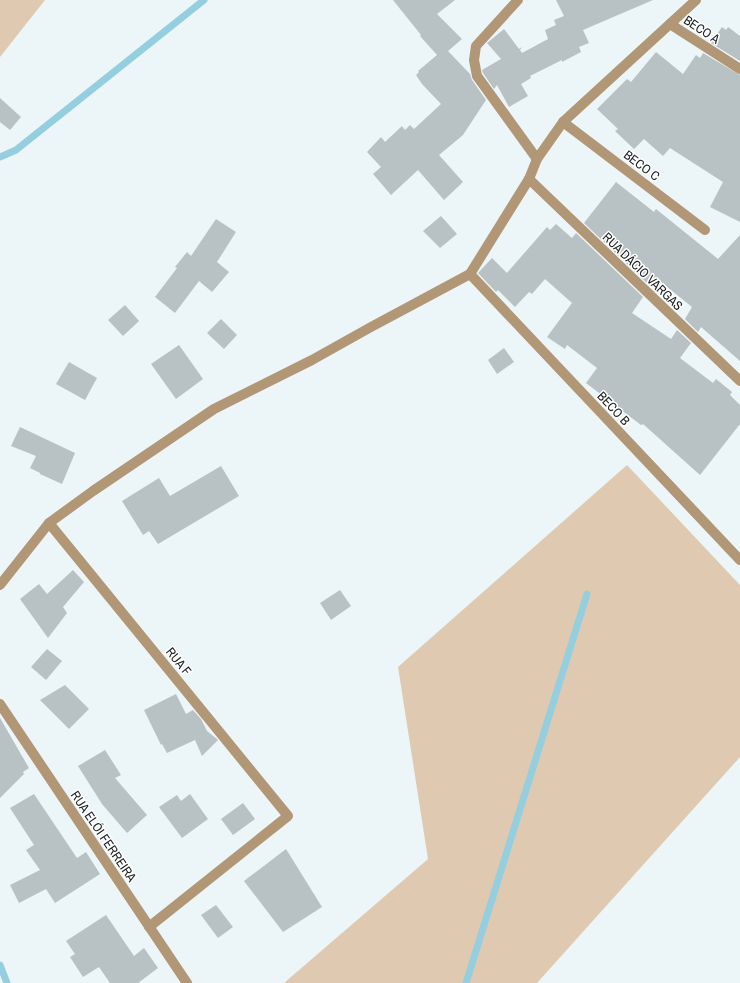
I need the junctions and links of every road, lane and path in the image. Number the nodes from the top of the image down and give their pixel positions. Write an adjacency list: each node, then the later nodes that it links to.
1 (518, 0): 6 (street)
2 (696, 0): 3 (street)
3 (670, 24): 4 (street, BECO A); 5 (street)
4 (740, 69)
5 (563, 122): 6 (street); 8 (street, BECO C)
6 (537, 159): 7 (street)
7 (529, 179): 9 (street); 10 (street, RUA DÁCIO VARGAS)
8 (705, 230)
9 (470, 274): 11 (street); 12 (street, BECO B)
10 (740, 381)
11 (50, 523): 13 (street); 15 (street, RUA F)
12 (740, 560)
13 (0, 585)
14 (0, 704): 15 (street, RUA ELÓI FERREIRA)
15 (149, 927): 16 (street, RUA ELÓI FERREIRA)
16 (187, 983)

